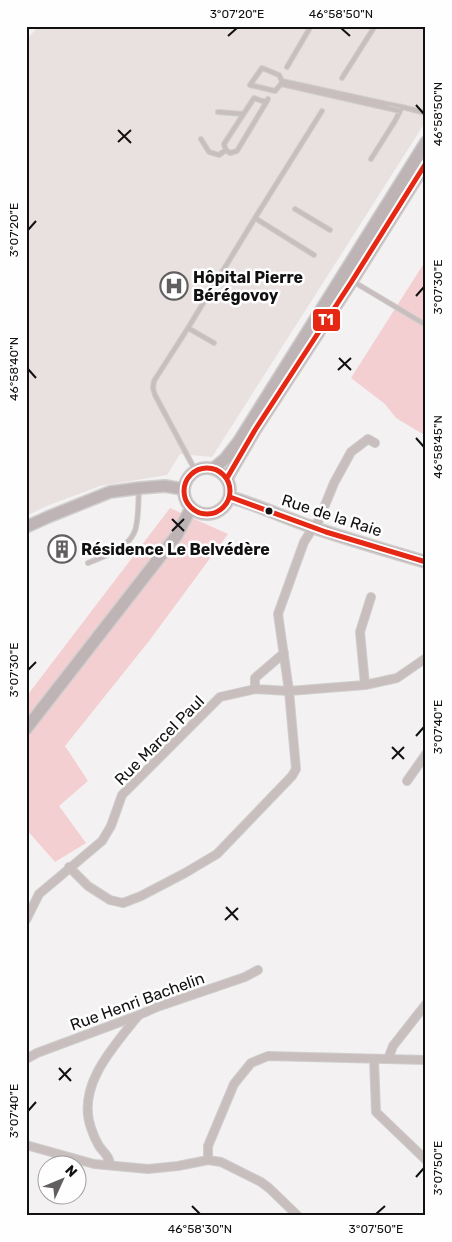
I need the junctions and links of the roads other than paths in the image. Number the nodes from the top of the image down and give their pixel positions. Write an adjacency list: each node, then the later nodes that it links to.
1 (312, 26): 3 (lane)
2 (375, 26): 4 (lane)
3 (287, 67)
4 (342, 78)
5 (282, 83): 5 (lane, bridge); 6 (lane, bridge)
6 (401, 109): 9 (lane); 15 (lane)
7 (322, 111): 19 (lane)
8 (218, 112): 10 (lane)
9 (426, 113)
10 (243, 114): 14 (lane); 14 (lane)
11 (426, 138): 17 (lane)
12 (201, 139): 14 (lane)
13 (426, 142): 17 (street)
14 (226, 150)
15 (371, 159)
16 (426, 163): 22 (street)
17 (408, 170): 27 (street)
18 (295, 209): 20 (lane)
19 (254, 218): 21 (lane); 24 (lane)
20 (330, 230)
21 (314, 255)
22 (352, 281): 23 (lane); 29 (street)
23 (426, 325)
24 (188, 328): 25 (lane); 28 (lane)
25 (214, 343)
26 (375, 443): 36 (street)
27 (214, 468): 28 (street); 29 (street)
28 (195, 470): 31 (street)
29 (227, 478): 32 (street)
30 (140, 488): 31 (street); 35 (street); 39 (lane)
31 (183, 489): 33 (street)
32 (230, 498): 34 (street); 36 (street, Rue de la Raie)
33 (190, 508): 34 (street); 37 (street)
34 (202, 514): 37 (street)
35 (26, 527)
36 (313, 528): 38 (street, Rue de la Raie); 41 (street)
37 (177, 535): 46 (street)
38 (426, 562)
39 (88, 563)
40 (371, 597): 43 (street)
41 (284, 653): 44 (street); 45 (street)
42 (426, 658): 43 (street, Rue Marcel Paul)
43 (365, 685): 45 (street, Rue Marcel Paul)
44 (256, 689): 45 (street, Rue Marcel Paul); 49 (street, Rue Marcel Paul)
45 (289, 691): 49 (street)
46 (26, 729)
47 (426, 754): 48 (street)
48 (406, 781)
49 (70, 868): 50 (street, Rue Marcel Paul)
50 (26, 920)
51 (258, 970): 53 (street, Rue Henri Bachelin)
52 (426, 1004): 56 (street)
53 (139, 1015): 54 (street, Rue Henri Bachelin); 61 (street)
54 (26, 1059)
55 (374, 1059): 56 (street); 59 (street); 60 (street)
56 (388, 1059): 57 (street)
57 (426, 1060)
58 (26, 1145): 61 (street)
59 (208, 1160): 61 (street); 62 (street)
60 (426, 1160)
61 (110, 1165)
62 (298, 1216)

